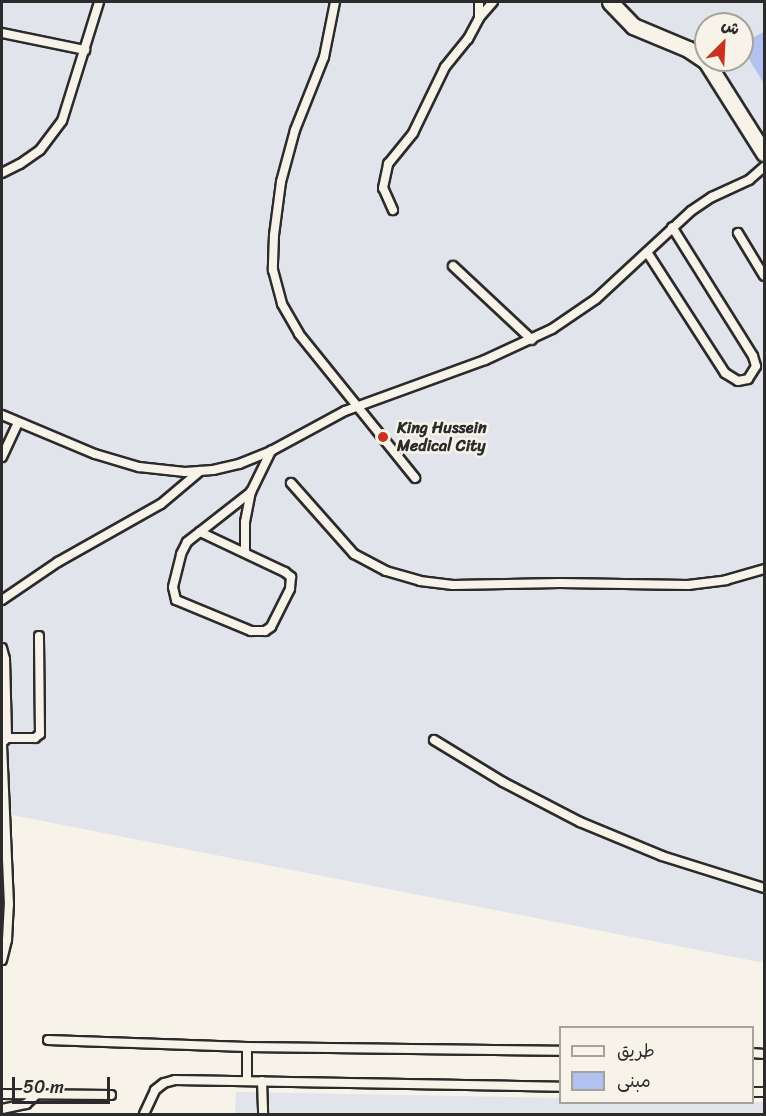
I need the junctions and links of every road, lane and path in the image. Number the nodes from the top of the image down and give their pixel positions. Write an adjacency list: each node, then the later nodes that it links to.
1 (99, 2): 8 (lane)
2 (335, 2): 19 (lane)
3 (479, 2): 6 (lane)
4 (493, 2): 6 (lane)
5 (610, 2): 9 (street)
6 (479, 18): 12 (lane)
7 (2, 33): 8 (lane)
8 (85, 50): 11 (lane)
9 (765, 153)
10 (765, 167): 13 (lane)
11 (2, 173)
12 (393, 210)
13 (672, 227): 15 (lane); 15 (lane)
14 (738, 233): 17 (lane)
15 (647, 252): 18 (lane)
16 (453, 266): 18 (lane)
17 (765, 276)
18 (532, 340): 19 (lane)
19 (358, 405): 22 (lane); 25 (lane)
20 (2, 415): 21 (lane)
21 (18, 422): 23 (lane); 24 (lane)
22 (271, 451): 24 (lane); 27 (lane)
23 (2, 457)
24 (200, 471): 31 (lane)
25 (415, 478)
26 (291, 483): 30 (lane)
27 (251, 492): 28 (lane); 29 (lane)
28 (200, 532): 29 (lane); 29 (lane)
29 (245, 552)
30 (765, 569)
31 (2, 600)
32 (39, 636): 34 (lane)
33 (2, 648): 34 (lane)
34 (7, 738): 37 (lane)
35 (434, 740): 36 (lane)
36 (765, 888)
37 (2, 960)
38 (48, 1040): 39 (lane)
39 (247, 1047): 40 (lane); 41 (lane)
40 (559, 1051)
41 (247, 1081): 42 (lane); 48 (lane)
42 (262, 1081): 43 (lane); 49 (lane)
43 (559, 1087)
44 (2, 1094): 46 (lane)
45 (111, 1095): 46 (lane)
46 (35, 1096): 47 (lane)
47 (2, 1109)
48 (144, 1114)
49 (263, 1114)

